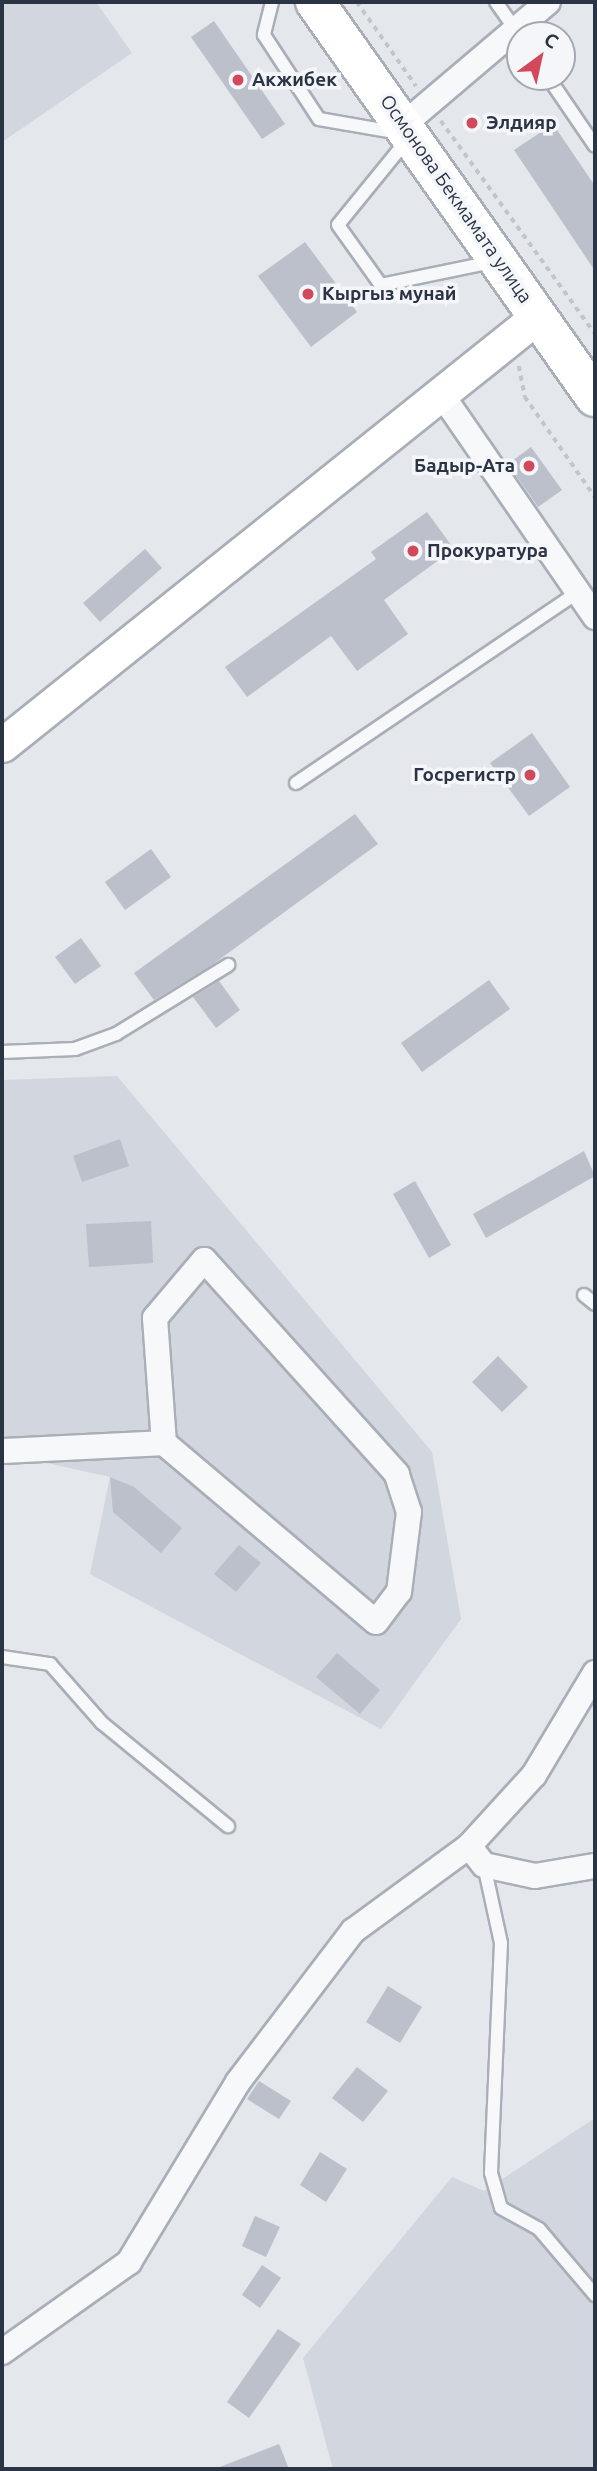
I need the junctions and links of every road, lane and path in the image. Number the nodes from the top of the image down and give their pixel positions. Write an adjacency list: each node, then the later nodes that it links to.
1 (272, 2): 10 (lane)
2 (316, 2): 10 (highway, Осмонова Бекмамата улица)
3 (357, 2): 10 (path)
4 (496, 2): 6 (lane)
5 (548, 2): 7 (street)
6 (510, 21)
7 (529, 21)
8 (506, 42): 10 (street)
9 (558, 91): 11 (lane)
10 (415, 122): 12 (highway, Осмонова Бекмамата улица); 12 (lane); 14 (path)
11 (595, 146)
12 (499, 260): 13 (highway, Осмонова Бекмамата улица)
13 (526, 327): 15 (street); 16 (highway, Осмонова Бекмамата улица); 17 (path)
14 (595, 334)
15 (442, 395): 18 (street); 20 (street)
16 (595, 397)
17 (595, 496)
18 (578, 592): 19 (street); 21 (lane)
19 (595, 617)
20 (2, 745)
21 (296, 783)
22 (228, 965): 23 (lane)
23 (2, 1052)
24 (584, 1296): 25 (lane)
25 (595, 1304)
26 (164, 1443): 26 (street); 27 (street)
27 (2, 1451)
28 (2, 1657): 30 (lane)
29 (595, 1673): 31 (street)
30 (228, 1826)
31 (476, 1856): 32 (street); 33 (lane); 34 (street)
32 (595, 1866)
33 (595, 2295)
34 (2, 2353)

